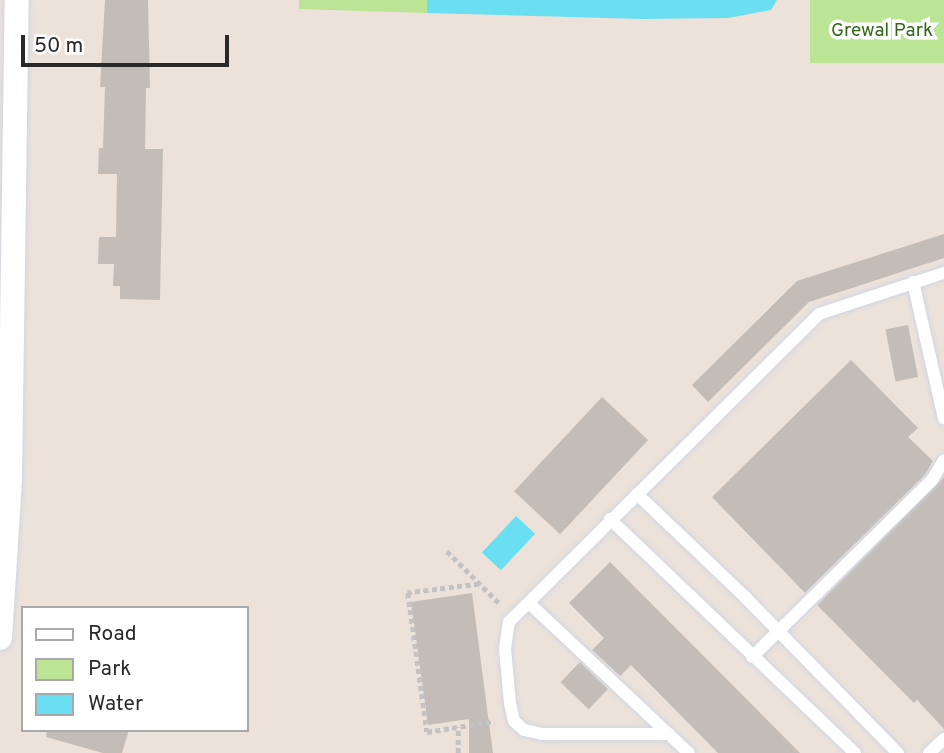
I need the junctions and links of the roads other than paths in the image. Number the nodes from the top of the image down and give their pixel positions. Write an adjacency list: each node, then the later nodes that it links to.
1 (17, 0): 10 (street)
2 (944, 273): 3 (lane)
3 (913, 282): 4 (lane); 6 (lane)
4 (944, 419)
5 (944, 460): 9 (lane)
6 (637, 494): 7 (lane); 9 (lane)
7 (610, 519): 8 (lane); 11 (lane)
8 (529, 603): 12 (lane); 12 (lane)
9 (779, 631): 11 (lane); 16 (lane)
10 (0, 638)
11 (752, 657): 15 (lane)
12 (669, 734): 14 (lane)
13 (944, 739): 17 (lane)
14 (688, 753)
15 (855, 753)
16 (898, 753)
17 (929, 753)

